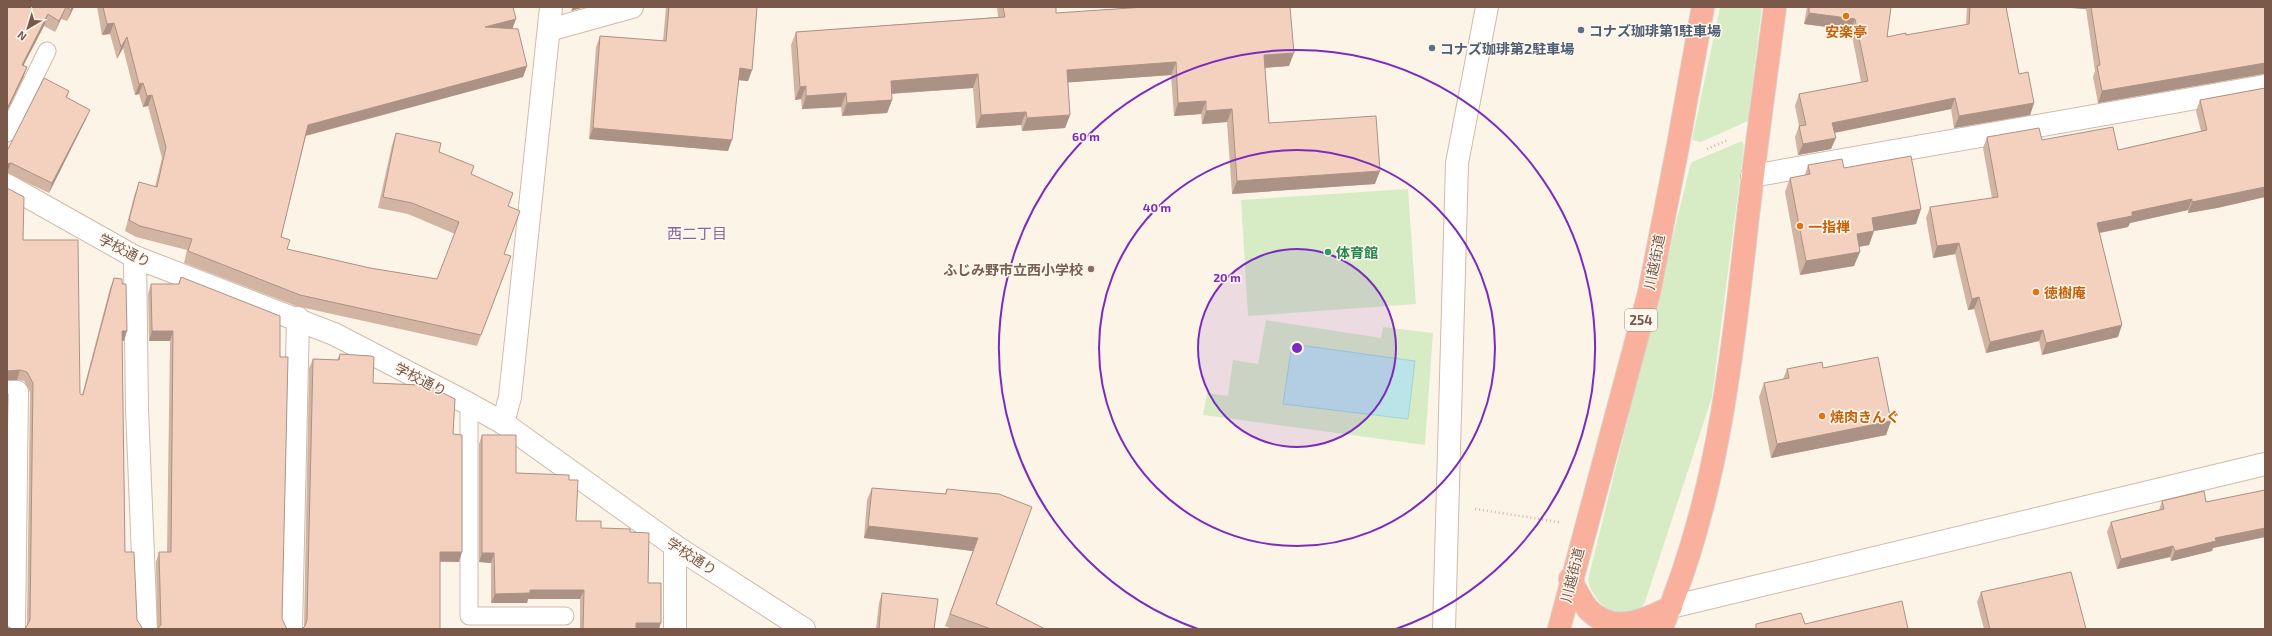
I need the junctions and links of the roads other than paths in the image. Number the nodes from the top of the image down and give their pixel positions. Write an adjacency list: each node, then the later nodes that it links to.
1 (551, 7): 6 (street)
2 (632, 7): 6 (street)
3 (1487, 7): 28 (street)
4 (1703, 7): 20 (highway, 川越街道 / 254)
5 (1775, 7): 10 (highway)
6 (549, 30): 16 (street)
7 (47, 51): 9 (lane)
8 (2265, 86): 10 (street)
9 (7, 133)
10 (1752, 176): 21 (highway)
11 (7, 186): 12 (street, 学校通り)
12 (135, 257): 13 (street, 学校通り); 24 (street)
13 (298, 318): 15 (street, 学校通り); 25 (street)
14 (7, 392): 18 (street)
15 (469, 404): 16 (street, 学校通り); 22 (lane)
16 (503, 423): 19 (street, 学校通り)
17 (2265, 464): 21 (street)
18 (11, 541): 23 (street)
19 (675, 546): 26 (street); 27 (street, 学校通り)
20 (1570, 579): 21 (highway); 29 (highway, 川越街道 / 254)
21 (1671, 607): 30 (highway)
22 (565, 616)
23 (14, 629)
24 (146, 629)
25 (292, 629)
26 (675, 629)
27 (804, 629)
28 (1444, 629)
29 (1559, 629)
30 (1661, 629)

